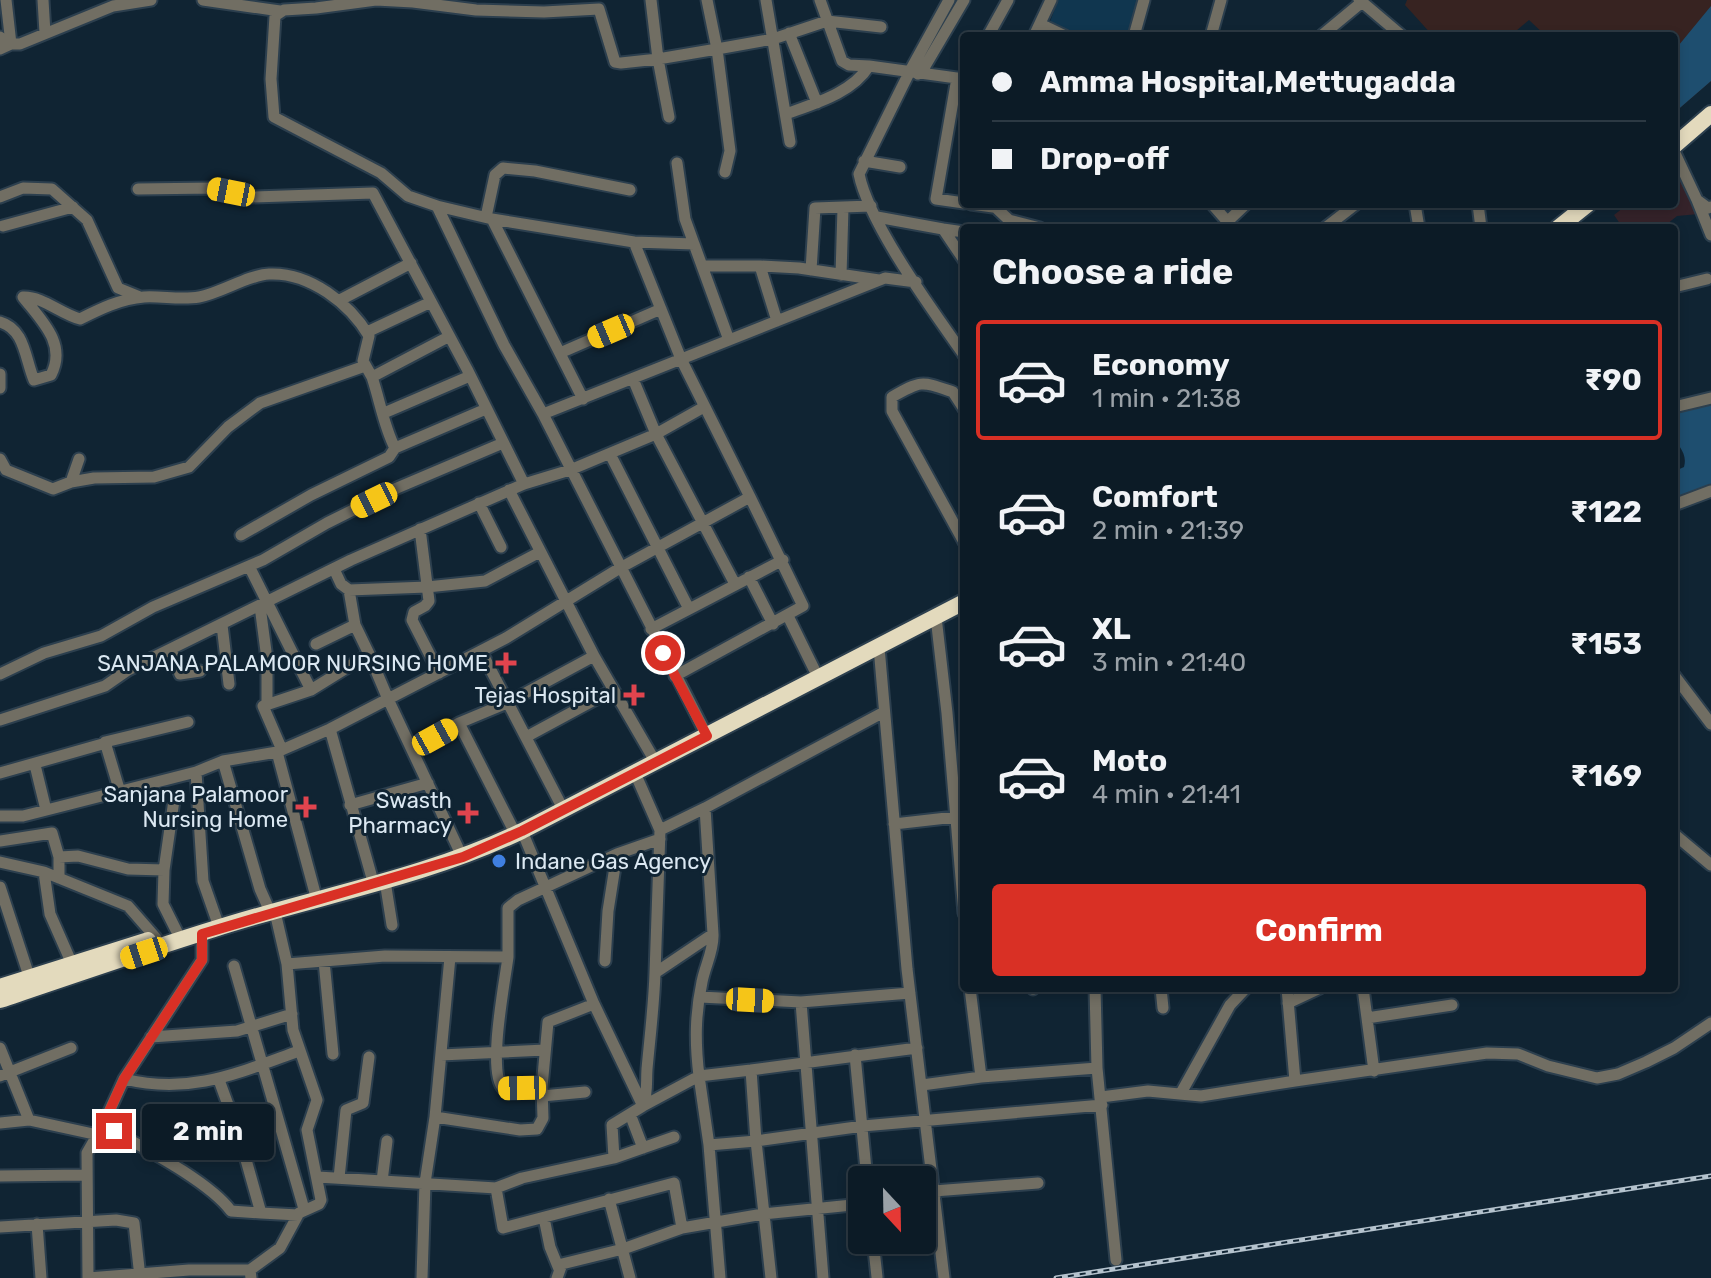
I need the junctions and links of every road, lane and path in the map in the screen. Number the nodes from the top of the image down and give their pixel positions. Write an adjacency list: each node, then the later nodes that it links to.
1 (6, 0): 37 (street)
2 (43, 0): 33 (street)
3 (151, 0): 33 (street)
4 (207, 0): 22 (street)
5 (376, 0): 18 (street); 20 (street)
6 (651, 0): 39 (street)
7 (707, 0): 38 (street)
8 (766, 0): 36 (street)
9 (820, 0): 23 (street)
10 (933, 0): 16 (street)
11 (964, 0): 41 (street)
12 (1008, 0): 26 (street)
13 (1051, 0): 24 (street)
14 (1144, 0): 29 (street)
15 (1221, 0): 30 (street)
16 (948, 1): 41 (street)
17 (1360, 1): 31 (street); 32 (street)
18 (462, 4): 21 (street)
19 (599, 4): 21 (street); 39 (street)
20 (302, 5): 22 (street)
21 (511, 5)
22 (280, 11): 61 (street)
23 (827, 21): 25 (street); 34 (street); 40 (street)
24 (1040, 24): 27 (street); 28 (street)
25 (881, 27)
26 (990, 32)
27 (1036, 32)
28 (1057, 32)
29 (1135, 32)
30 (1212, 32)
31 (1325, 32)
32 (1397, 32)
33 (45, 33): 37 (street)
34 (789, 33): 36 (street); 43 (street)
35 (0, 37): 37 (street)
36 (773, 39): 38 (street); 45 (street)
37 (5, 46)
38 (717, 49): 39 (street); 55 (street)
39 (658, 59): 47 (street)
40 (869, 66): 41 (street); 43 (street)
41 (913, 74): 42 (street); 52 (street)
42 (960, 78): 60 (street)
43 (817, 103): 45 (street)
44 (1711, 104): 48 (highway)
45 (786, 114): 49 (street)
46 (1711, 114): 50 (highway)
47 (669, 117)
48 (1678, 132)
49 (790, 142)
50 (1678, 144)
51 (1678, 157): 59 (street)
52 (864, 161): 54 (street); 71 (street)
53 (677, 163): 83 (street)
54 (900, 167)
55 (725, 172)
56 (138, 189): 85 (street)
57 (630, 190): 72 (street)
58 (0, 197): 62 (street)
59 (1697, 200): 63 (street); 81 (street)
60 (960, 202)
61 (437, 206): 72 (street); 119 (street)
62 (73, 207): 78 (street); 94 (street)
63 (1711, 207)
64 (843, 208): 71 (street); 88 (street); 89 (street)
65 (995, 208): 73 (street)
66 (1216, 208): 74 (street)
67 (1243, 208): 74 (street)
68 (1351, 208): 75 (street)
69 (1583, 208): 76 (highway)
70 (1594, 208): 77 (highway)
71 (874, 212): 79 (street); 92 (street)
72 (489, 218): 82 (street); 104 (street)
73 (1009, 224)
74 (1230, 224)
75 (1333, 224)
76 (1563, 224)
77 (1574, 224)
78 (3, 226)
79 (943, 229): 80 (street); 84 (street)
80 (960, 231)
81 (1711, 235)
82 (634, 242): 83 (street); 97 (street)
83 (694, 244): 86 (street)
84 (960, 254)
85 (411, 263): 95 (street); 96 (street)
86 (704, 266): 87 (street); 102 (street)
87 (760, 266): 88 (street); 98 (street)
88 (811, 270): 89 (street)
89 (841, 275): 90 (street)
90 (879, 280): 92 (street); 98 (street)
91 (1710, 281): 93 (street)
92 (916, 282): 103 (street)
93 (1678, 286)
94 (142, 297): 95 (street); 99 (street)
95 (340, 300): 100 (street)
96 (431, 302): 100 (street); 101 (street)
97 (661, 309): 104 (street); 105 (street)
98 (777, 321): 102 (street)
99 (0, 322)
100 (367, 332): 106 (street)
101 (448, 337): 108 (street); 109 (street)
102 (729, 340): 105 (street)
103 (960, 349)
104 (560, 353): 113 (street)
105 (681, 359): 110 (street); 116 (street)
106 (365, 366): 109 (street); 126 (street)
107 (0, 374): 111 (street)
108 (470, 376): 117 (street); 118 (street)
109 (372, 377): 118 (street)
110 (633, 379): 113 (street); 120 (street)
111 (0, 388)
112 (1711, 398): 115 (street)
113 (583, 399): 119 (street)
114 (960, 403): 135 (street)
115 (1678, 406)
116 (704, 407): 120 (street); 131 (street)
117 (486, 409): 121 (street); 122 (street)
118 (384, 413): 122 (street)
119 (543, 414): 125 (street)
120 (656, 434): 123 (street); 134 (street)
121 (503, 443): 128 (street); 142 (street)
122 (395, 448): 137 (street)
123 (610, 454): 125 (street); 139 (street)
124 (0, 459): 127 (street)
125 (570, 470): 128 (street); 143 (street)
126 (94, 478): 127 (street); 127 (street)
127 (71, 482)
128 (524, 484): 129 (street)
129 (509, 490): 132 (street); 140 (street)
130 (1711, 491): 133 (street)
131 (750, 497): 134 (street); 141 (street)
132 (479, 503): 136 (street); 138 (street)
133 (1678, 503)
134 (705, 523): 139 (street); 146 (street)
135 (960, 526)
136 (420, 529): 144 (street); 147 (street)
137 (241, 535)
138 (501, 547)
139 (657, 547): 143 (street); 153 (street)
140 (540, 552): 147 (street); 150 (street)
141 (783, 560): 145 (street); 154 (street)
142 (249, 566): 151 (street); 169 (street)
143 (620, 568): 150 (street); 159 (street)
144 (334, 569): 148 (street); 151 (street)
145 (749, 577): 146 (street); 156 (street)
146 (735, 584): 153 (street)
147 (427, 587): 148 (street); 168 (street)
148 (349, 590): 158 (street)
149 (960, 597): 167 (highway)
150 (565, 600): 163 (street); 165 (street)
151 (264, 604): 157 (street); 173 (street); 177 (street)
152 (960, 604): 155 (highway)
153 (689, 609): 159 (street)
154 (788, 616): 156 (street); 167 (street)
155 (936, 617): 161 (highway); 203 (street)
156 (773, 624): 170 (street)
157 (222, 625): 162 (street); 172 (street)
158 (355, 625): 160 (street); 164 (street)
159 (651, 629): 170 (street)
160 (316, 644)
161 (879, 647): 178 (street); 184 (highway)
162 (171, 650): 166 (street); 179 (street)
163 (481, 651): 168 (street); 176 (street)
164 (369, 654): 173 (street); 175 (street)
165 (594, 656): 174 (street); 176 (street)
166 (200, 671)
167 (815, 671): 184 (highway)
168 (439, 673): 175 (street)
169 (0, 674)
170 (675, 676): 184 (street)
171 (1678, 680): 182 (street)
172 (229, 684)
173 (311, 690): 177 (street)
174 (613, 690): 185 (street); 189 (street)
175 (388, 699): 183 (street); 187 (street)
176 (507, 703): 181 (street); 185 (street)
177 (267, 705): 188 (street)
178 (884, 712): 200 (street); 204 (street)
179 (0, 720)
180 (188, 722): 186 (street)
181 (459, 723): 187 (street); 205 (street)
182 (1711, 724)
183 (330, 729): 188 (street); 199 (street)
184 (705, 732): 189 (highway); 194 (highway)
185 (526, 737): 198 (street)
186 (106, 743): 191 (street); 196 (street)
187 (412, 750): 195 (street)
188 (279, 751): 190 (street); 220 (street)
189 (652, 756): 198 (highway)
190 (223, 761): 192 (street); 222 (street)
191 (35, 765): 193 (street); 201 (street)
192 (196, 772): 196 (street); 223 (street)
193 (0, 773)
194 (635, 773): 205 (highway); 206 (street)
195 (428, 783): 199 (street); 209 (street)
196 (120, 792): 201 (street)
197 (174, 800): 214 (street)
198 (560, 803): 205 (highway)
199 (350, 805): 217 (street)
200 (705, 808): 206 (street); 227 (street)
201 (46, 810): 202 (street)
202 (0, 816)
203 (960, 817): 204 (street)
204 (894, 824): 246 (street)
205 (517, 829): 209 (highway); 217 (highway); 219 (street)
206 (660, 835): 210 (street); 236 (street)
207 (1678, 837): 213 (street)
208 (0, 841): 211 (street)
209 (459, 850): 217 (highway)
210 (617, 854): 219 (street); 232 (street)
211 (59, 857): 214 (street); 216 (street)
212 (0, 862): 215 (street)
213 (1711, 865)
214 (164, 870): 226 (street)
215 (44, 872): 216 (street); 233 (street)
216 (59, 878): 228 (street)
217 (378, 880): 220 (highway); 222 (highway); 224 (street)
218 (0, 887): 221 (street)
219 (544, 888): 230 (street); 251 (street)
220 (315, 893): 222 (highway)
221 (2, 902): 237 (street)
222 (271, 909): 223 (highway); 225 (highway); 234 (street)
223 (217, 921): 225 (highway)
224 (392, 925)
225 (200, 930): 226 (highway); 248 (highway); 258 (street)
226 (177, 932): 228 (highway)
227 (713, 934): 236 (street); 247 (street)
228 (156, 938): 233 (highway)
229 (450, 957): 230 (street); 231 (street); 266 (street)
230 (508, 957): 264 (street)
231 (324, 961): 234 (street); 265 (street)
232 (605, 961)
233 (72, 964): 237 (highway)
234 (287, 964): 254 (street)
235 (234, 966): 257 (street)
236 (655, 973): 285 (street)
237 (30, 979): 238 (highway)
238 (0, 987)
239 (970, 992): 276 (street)
240 (1095, 992): 271 (street)
241 (1161, 992): 253 (street)
242 (1242, 992): 283 (street)
243 (1287, 992): 250 (street)
244 (1311, 992): 250 (street)
245 (1364, 992): 255 (street)
246 (910, 993): 249 (street); 261 (street)
247 (700, 997): 249 (street); 275 (street)
248 (0, 1000)
249 (801, 1002): 269 (street)
250 (1288, 1003): 279 (street)
251 (594, 1004): 262 (street); 285 (street)
252 (1452, 1005): 255 (street)
253 (1163, 1008)
254 (292, 1014): 257 (street); 263 (street)
255 (1367, 1018): 273 (street)
256 (1711, 1023): 273 (street)
257 (251, 1027): 258 (street); 270 (street)
258 (151, 1037): 277 (street)
259 (0, 1048): 274 (street)
260 (71, 1048): 274 (street)
261 (917, 1048): 267 (street); 280 (street)
262 (545, 1050): 264 (street); 281 (street)
263 (299, 1051): 270 (street); 304 (street)
264 (497, 1052): 266 (street); 281 (street)
265 (333, 1054)
266 (441, 1055): 287 (street)
267 (855, 1055): 269 (street); 291 (street)
268 (369, 1057): 305 (street)
269 (806, 1061): 272 (street); 292 (street)
270 (262, 1065): 278 (street); 314 (street)
271 (1097, 1068): 276 (street); 284 (street)
272 (751, 1070): 275 (street); 296 (street)
273 (1374, 1071): 279 (street)
274 (4, 1073): 288 (street)
275 (699, 1076): 285 (street); 297 (street)
276 (981, 1077): 280 (street)
277 (124, 1079): 278 (street); 294 (street)
278 (219, 1080): 315 (street)
279 (1295, 1081): 283 (street)
280 (922, 1085): 289 (street)
281 (542, 1091): 282 (street); 287 (street)
282 (585, 1092)
283 (1181, 1093): 284 (street)
284 (1101, 1101): 289 (street); 326 (street)
285 (643, 1106): 286 (street)
286 (630, 1114): 298 (street); 299 (street)
287 (435, 1117): 307 (street)
288 (29, 1120): 290 (street); 294 (street)
289 (925, 1120): 291 (street); 301 (street)
290 (0, 1123)
291 (863, 1126): 292 (street); 300 (street)
292 (811, 1134): 296 (street); 313 (street)
293 (674, 1137): 298 (street)
294 (95, 1139): 302 (street); 315 (street)
295 (387, 1141): 306 (street)
296 (756, 1141): 297 (street); 316 (street)
297 (709, 1145): 319 (street)
298 (643, 1148): 299 (street)
299 (614, 1158): 309 (street)
300 (866, 1166)
301 (928, 1166)
302 (86, 1175): 303 (street); 318 (street)
303 (0, 1176)
304 (318, 1177): 305 (street); 314 (street)
305 (339, 1178): 306 (street)
306 (382, 1181): 307 (street)
307 (425, 1183): 309 (street); 333 (street)
308 (1038, 1183): 310 (street)
309 (496, 1188): 317 (street)
310 (936, 1194)
311 (609, 1199): 317 (street); 322 (street); 324 (street)
312 (848, 1206): 313 (street)
313 (816, 1209): 316 (street); 337 (street)
314 (301, 1212): 315 (street); 328 (street)
315 (261, 1213)
316 (763, 1214): 319 (street); 336 (street)
317 (544, 1218): 329 (street)
318 (88, 1221): 320 (street); 330 (street); 330 (street)
319 (715, 1221): 322 (street); 335 (street)
320 (37, 1224): 321 (street); 332 (street)
321 (0, 1227)
322 (682, 1228): 324 (street)
323 (936, 1231): 338 (street)
324 (623, 1249): 329 (street); 334 (street)
325 (875, 1254): 331 (street)
326 (1116, 1260)
327 (189, 1274): 328 (street); 330 (street)
328 (250, 1274)
329 (559, 1275)
330 (140, 1276)
331 (877, 1277)
332 (41, 1278)
333 (422, 1278)
334 (630, 1278)
335 (720, 1278)
336 (771, 1278)
337 (823, 1278)
338 (944, 1278)

